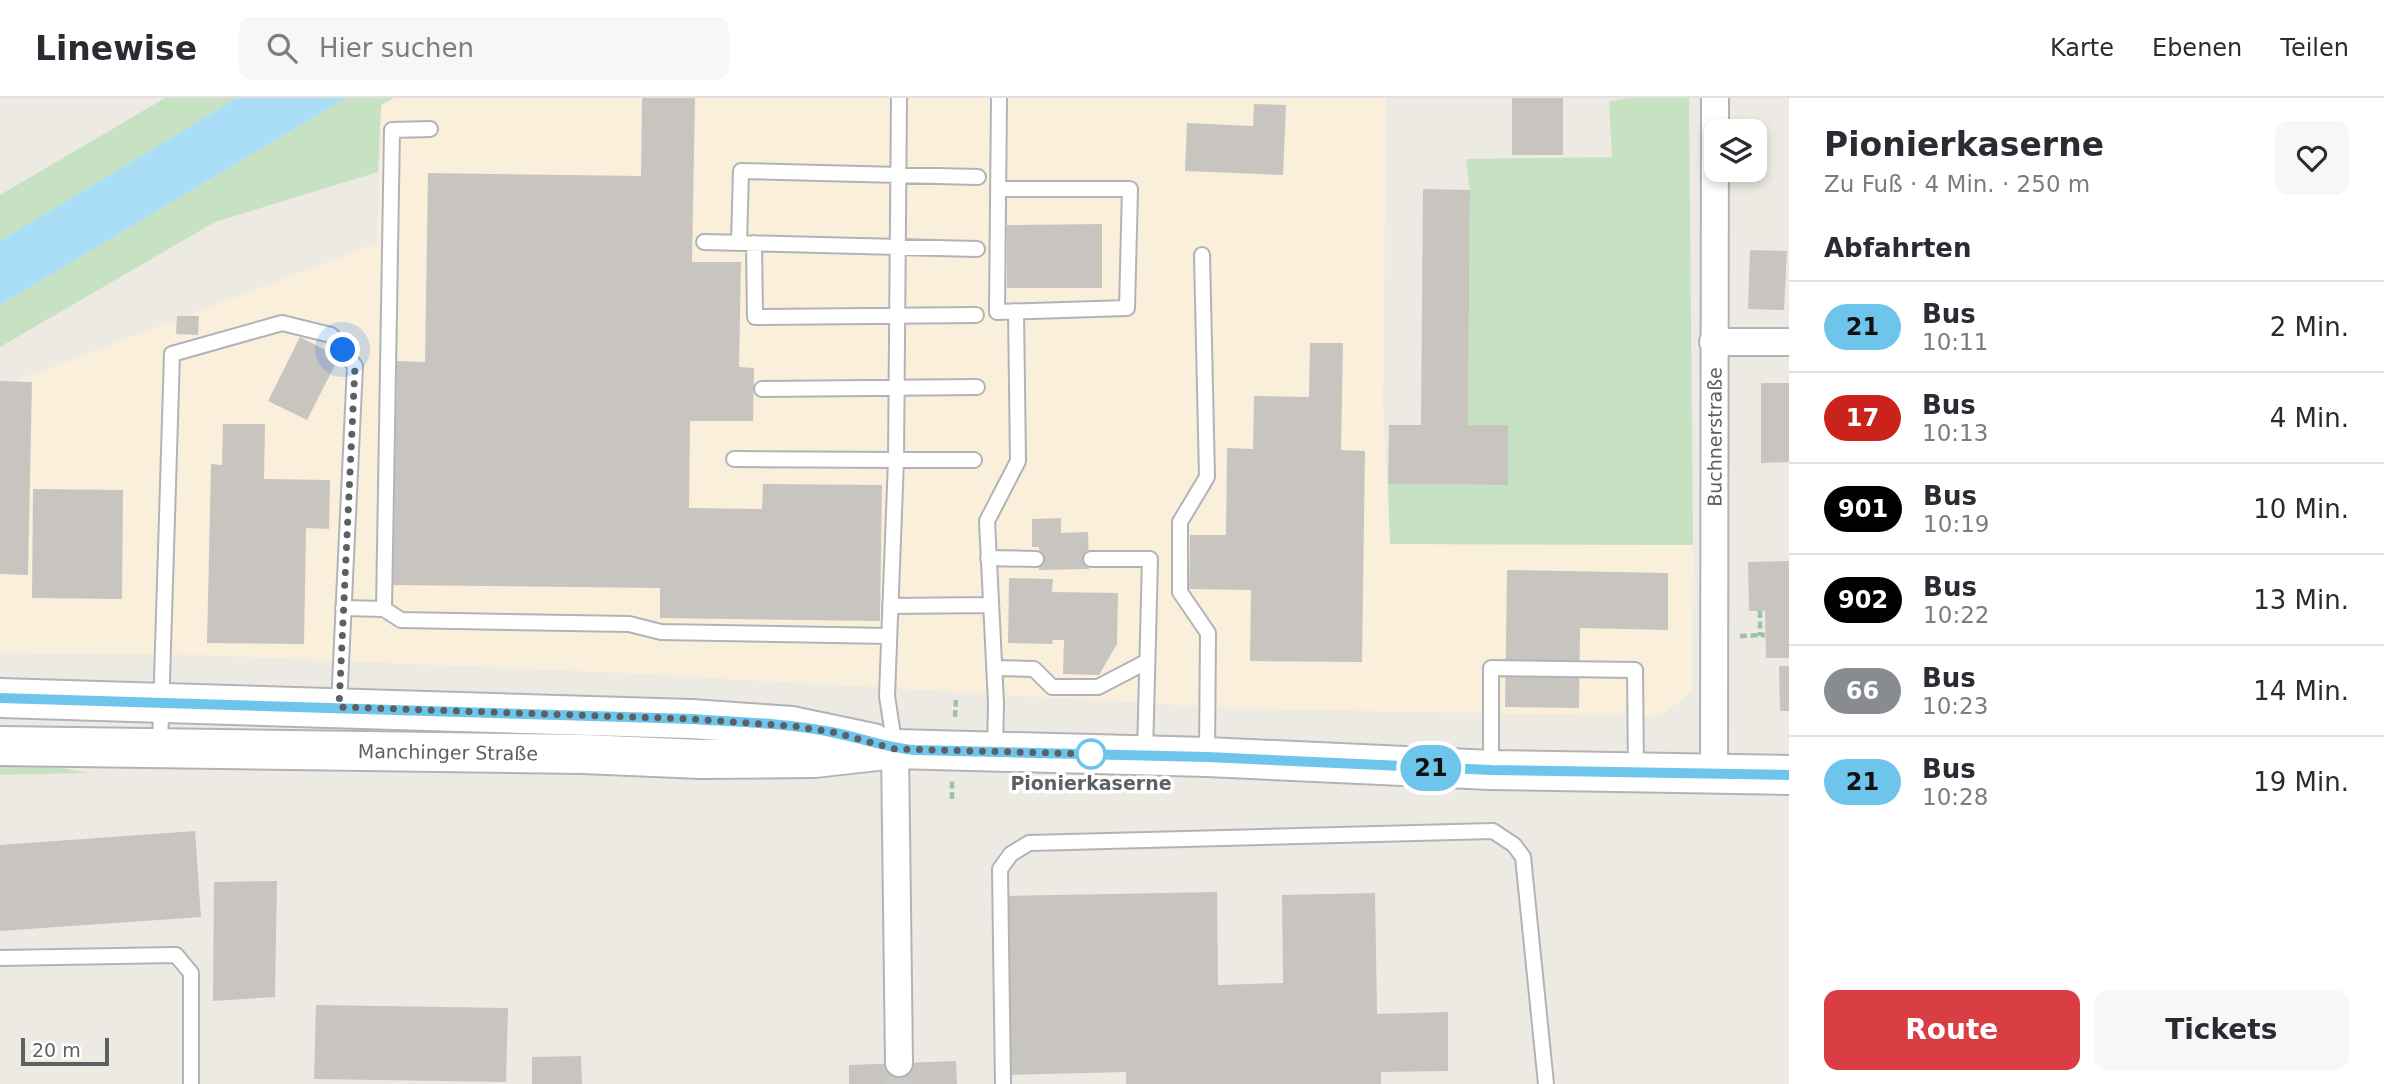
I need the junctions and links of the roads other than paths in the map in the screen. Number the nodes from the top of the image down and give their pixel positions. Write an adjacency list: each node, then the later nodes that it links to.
1 (899, 98): 5 (lane)
2 (999, 98): 7 (lane)
3 (1715, 98): 16 (street, Buchnerstraße)
4 (430, 129): 30 (lane)
5 (898, 175): 6 (lane); 9 (lane); 10 (lane)
6 (978, 177)
7 (998, 189): 13 (lane); 13 (lane)
8 (704, 242): 9 (lane)
9 (746, 243): 10 (lane); 14 (lane)
10 (898, 247): 11 (lane); 14 (lane)
11 (977, 249)
12 (1202, 255): 42 (lane)
13 (1016, 311): 24 (lane)
14 (897, 315): 15 (lane); 19 (lane)
15 (976, 315)
16 (1713, 342): 17 (street); 45 (street, Buchnerstraße)
17 (1789, 342)
18 (977, 387): 19 (lane)
19 (897, 388): 20 (lane); 22 (lane)
20 (762, 390)
21 (734, 459): 22 (lane)
22 (896, 460): 23 (lane); 28 (lane)
23 (974, 460)
24 (988, 558): 25 (lane); 27 (lane)
25 (1036, 559)
26 (1091, 559): 32 (lane)
27 (989, 605): 28 (lane); 33 (lane)
28 (890, 606): 31 (lane)
29 (343, 608): 30 (lane); 35 (lane); 36 (lane)
30 (384, 608): 31 (lane)
31 (889, 636): 39 (lane)
32 (1146, 662): 33 (lane); 41 (lane)
33 (993, 668): 40 (lane)
34 (0, 698): 35 (main road, Manchinger Straße)
35 (162, 702): 36 (main road, Manchinger Straße); 38 (lane)
36 (339, 707): 39 (main road, Manchinger Straße)
37 (0, 746): 38 (main road, Manchinger Straße)
38 (160, 748): 39 (main road, Manchinger Straße)
39 (895, 749): 40 (main road, Manchinger Straße); 48 (street)
40 (995, 753): 41 (main road, Manchinger Straße)
41 (1145, 755): 42 (main road, Manchinger Straße)
42 (1207, 757): 43 (main road, Manchinger Straße)
43 (1491, 770): 44 (main road, Manchinger Straße); 44 (lane)
44 (1636, 773): 45 (main road, Manchinger Straße)
45 (1714, 775): 46 (main road, Manchinger Straße)
46 (1789, 775)
47 (0, 958): 49 (lane)
48 (899, 1063)
49 (191, 1084)
50 (1003, 1084): 51 (lane)
51 (1546, 1084)

